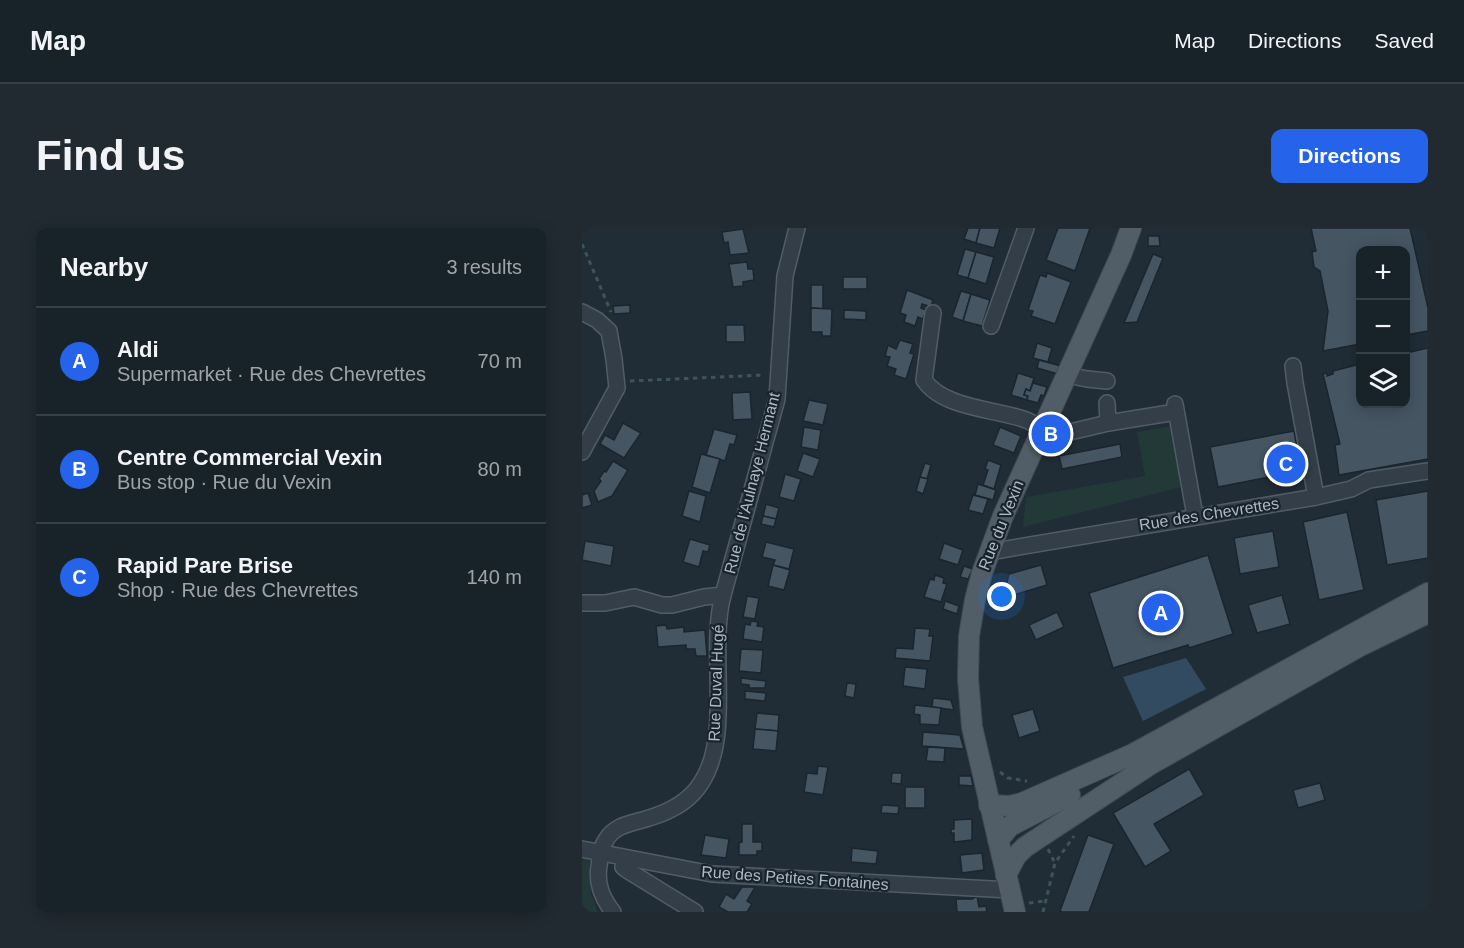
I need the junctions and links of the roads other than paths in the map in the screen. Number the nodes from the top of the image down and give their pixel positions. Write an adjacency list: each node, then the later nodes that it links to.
1 (796, 228): 20 (street, Rue de l'Aulnaye Hermant)
2 (1026, 228): 6 (street)
3 (1131, 228): 8 (main road, Rue du Vexin)
4 (582, 312): 14 (street)
5 (933, 313): 12 (street)
6 (991, 326)
7 (1293, 366): 16 (street)
8 (1067, 375): 9 (street); 12 (main road, Rue du Vexin)
9 (1107, 381)
10 (1107, 403): 11 (street)
11 (1108, 423): 13 (street); 17 (street)
12 (1042, 428): 18 (main road, Rue du Vexin)
13 (1070, 432)
14 (582, 452)
15 (1428, 471): 16 (street, Rue des Chevrettes)
16 (1316, 497): 17 (street, Rue des Chevrettes)
17 (1195, 516): 18 (street, Rue des Chevrettes)
18 (989, 552): 24 (main road, Rue du Vexin)
19 (1428, 593): 23 (main road)
20 (723, 595): 21 (street, Rue de l'Aulnaye Hermant); 28 (street, Rue Duval Hugé)
21 (582, 603)
22 (1428, 614): 26 (main road)
23 (1133, 754): 24 (main road); 25 (main road)
24 (989, 805): 25 (main road, Rue du Vexin)
25 (998, 840): 26 (main road); 30 (main road, Rue du Vexin)
26 (1025, 847): 30 (main road)
27 (582, 849): 28 (street, Rue des Petites Fontaines)
28 (601, 853): 29 (street, Rue des Petites Fontaines); 31 (street)
29 (621, 858): 30 (street, Rue des Petites Fontaines); 31 (street); 34 (street)
30 (1008, 882): 32 (main road, Rue du Vexin)
31 (600, 889): 33 (street)
32 (1022, 908)
33 (613, 912)
34 (695, 912)

